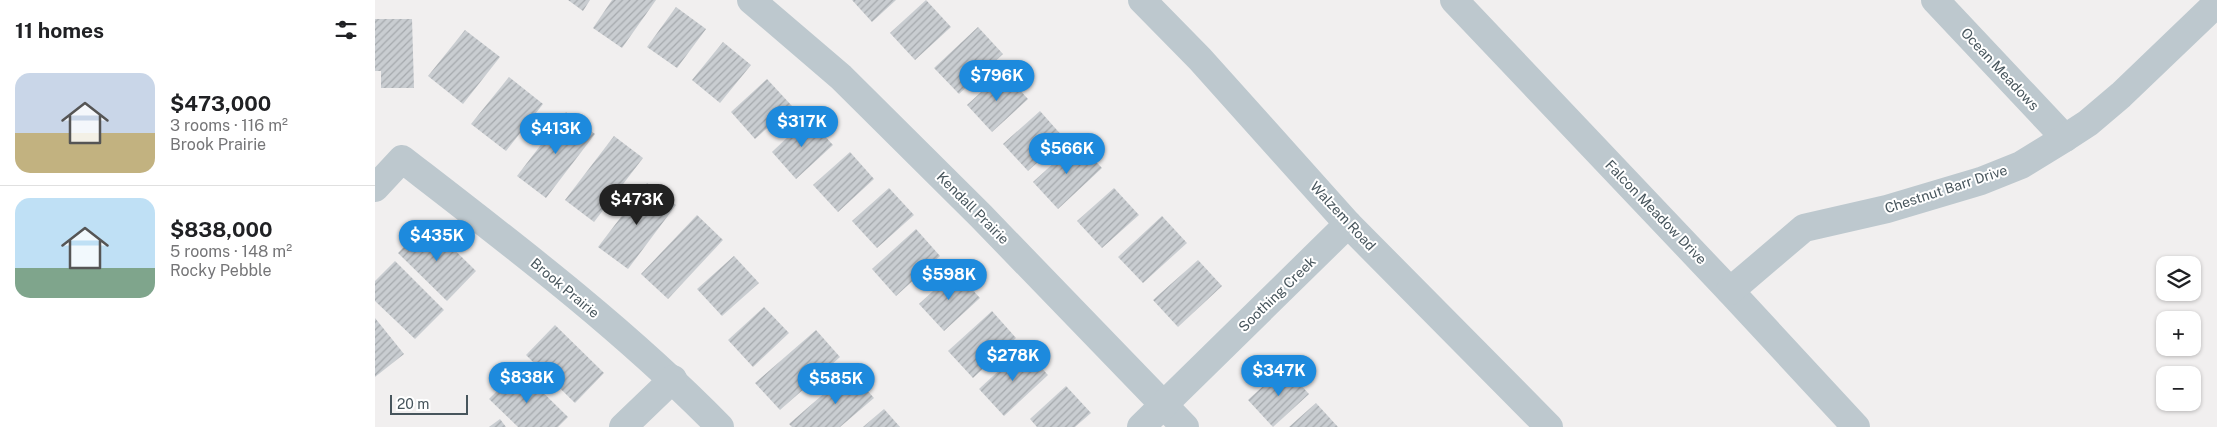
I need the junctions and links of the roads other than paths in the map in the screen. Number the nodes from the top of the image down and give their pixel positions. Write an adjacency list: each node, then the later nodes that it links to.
1 (751, 0): 11 (street, Kendall Prairie)
2 (1142, 0): 8 (street, Walzem Road)
3 (1454, 0): 9 (street, Falcon Meadow Drive)
4 (1935, 0): 6 (street, Ocean Meadows)
5 (2217, 3): 6 (street, Chestnut Barr Drive)
6 (2065, 138): 9 (street, Chestnut Barr Drive)
7 (375, 188): 10 (street, Brook Prairie)
8 (1348, 224): 11 (street, Soothing Creek); 16 (street, Walzem Road)
9 (1731, 291): 17 (street, Falcon Meadow Drive)
10 (673, 379): 12 (street); 13 (street, Brook Prairie)
11 (1164, 404): 14 (street, Soothing Creek); 15 (street, Kendall Prairie)
12 (623, 427)
13 (720, 427)
14 (1141, 427)
15 (1185, 427)
16 (1549, 427)
17 (1856, 427)

